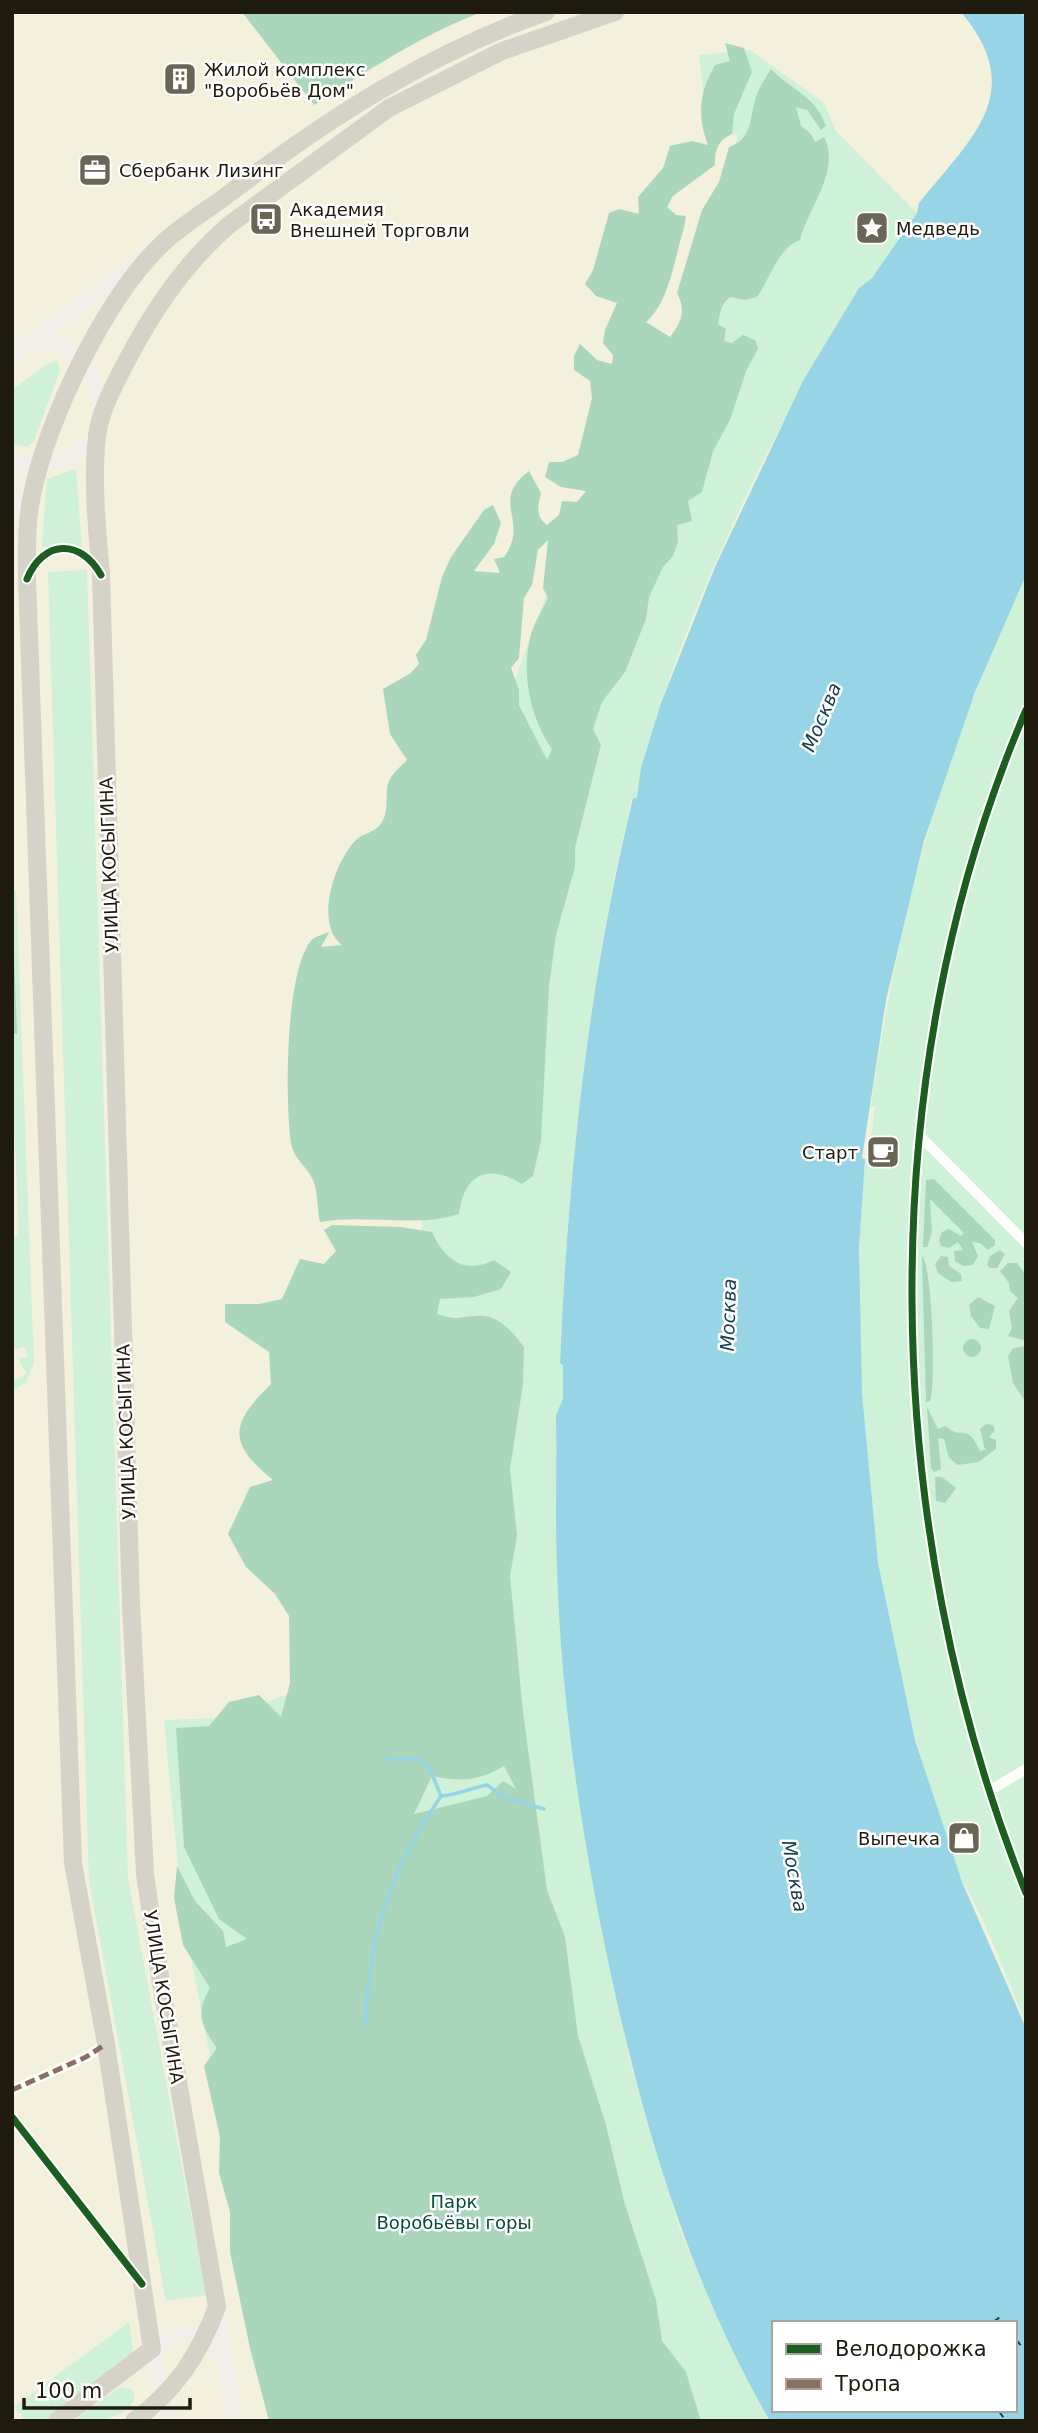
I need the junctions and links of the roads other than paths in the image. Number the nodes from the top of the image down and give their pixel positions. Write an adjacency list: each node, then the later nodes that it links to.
1 (546, 12): 3 (main road)
2 (615, 12): 4 (main road, УЛИЦА КОСЫГИНА)
3 (207, 210): 4 (main road); 5 (main road)
4 (219, 234): 9 (main road, УЛИЦА КОСЫГИНА)
5 (162, 244): 6 (main road); 8 (main road)
6 (26, 344): 7 (main road); 8 (main road)
7 (12, 355)
8 (82, 360): 9 (main road, УЛИЦА КОСЫГИНА); 12 (main road)
9 (101, 415): 10 (main road, УЛИЦА КОСЫГИНА)
10 (97, 435): 12 (main road); 15 (main road, УЛИЦА КОСЫГИНА)
11 (12, 459): 12 (main road)
12 (40, 464): 14 (main road)
13 (12, 482): 14 (main road)
14 (27, 533): 16 (main road)
15 (101, 575): 16 (street); 28 (main road, УЛИЦА КОСЫГИНА)
16 (27, 579): 24 (main road)
17 (1026, 710): 18 (street)
18 (921, 1137): 19 (street); 21 (street)
19 (1026, 1243)
20 (1026, 1769): 21 (street)
21 (989, 1791): 22 (street)
22 (1023, 1875): 23 (street)
23 (1026, 1893)
24 (106, 2044): 25 (street); 27 (main road)
25 (12, 2090)
26 (12, 2118): 27 (street)
27 (142, 2284): 30 (main road)
28 (218, 2307): 29 (main road); 31 (main road, УЛИЦА КОСЫГИНА)
29 (205, 2341): 30 (main road); 31 (main road); 32 (main road)
30 (152, 2349): 32 (main road); 33 (main road)
31 (224, 2359): 36 (main road, УЛИЦА КОСЫГИНА)
32 (164, 2399): 34 (main road); 35 (main road)
33 (57, 2421)
34 (134, 2421)
35 (169, 2421)
36 (235, 2421)

